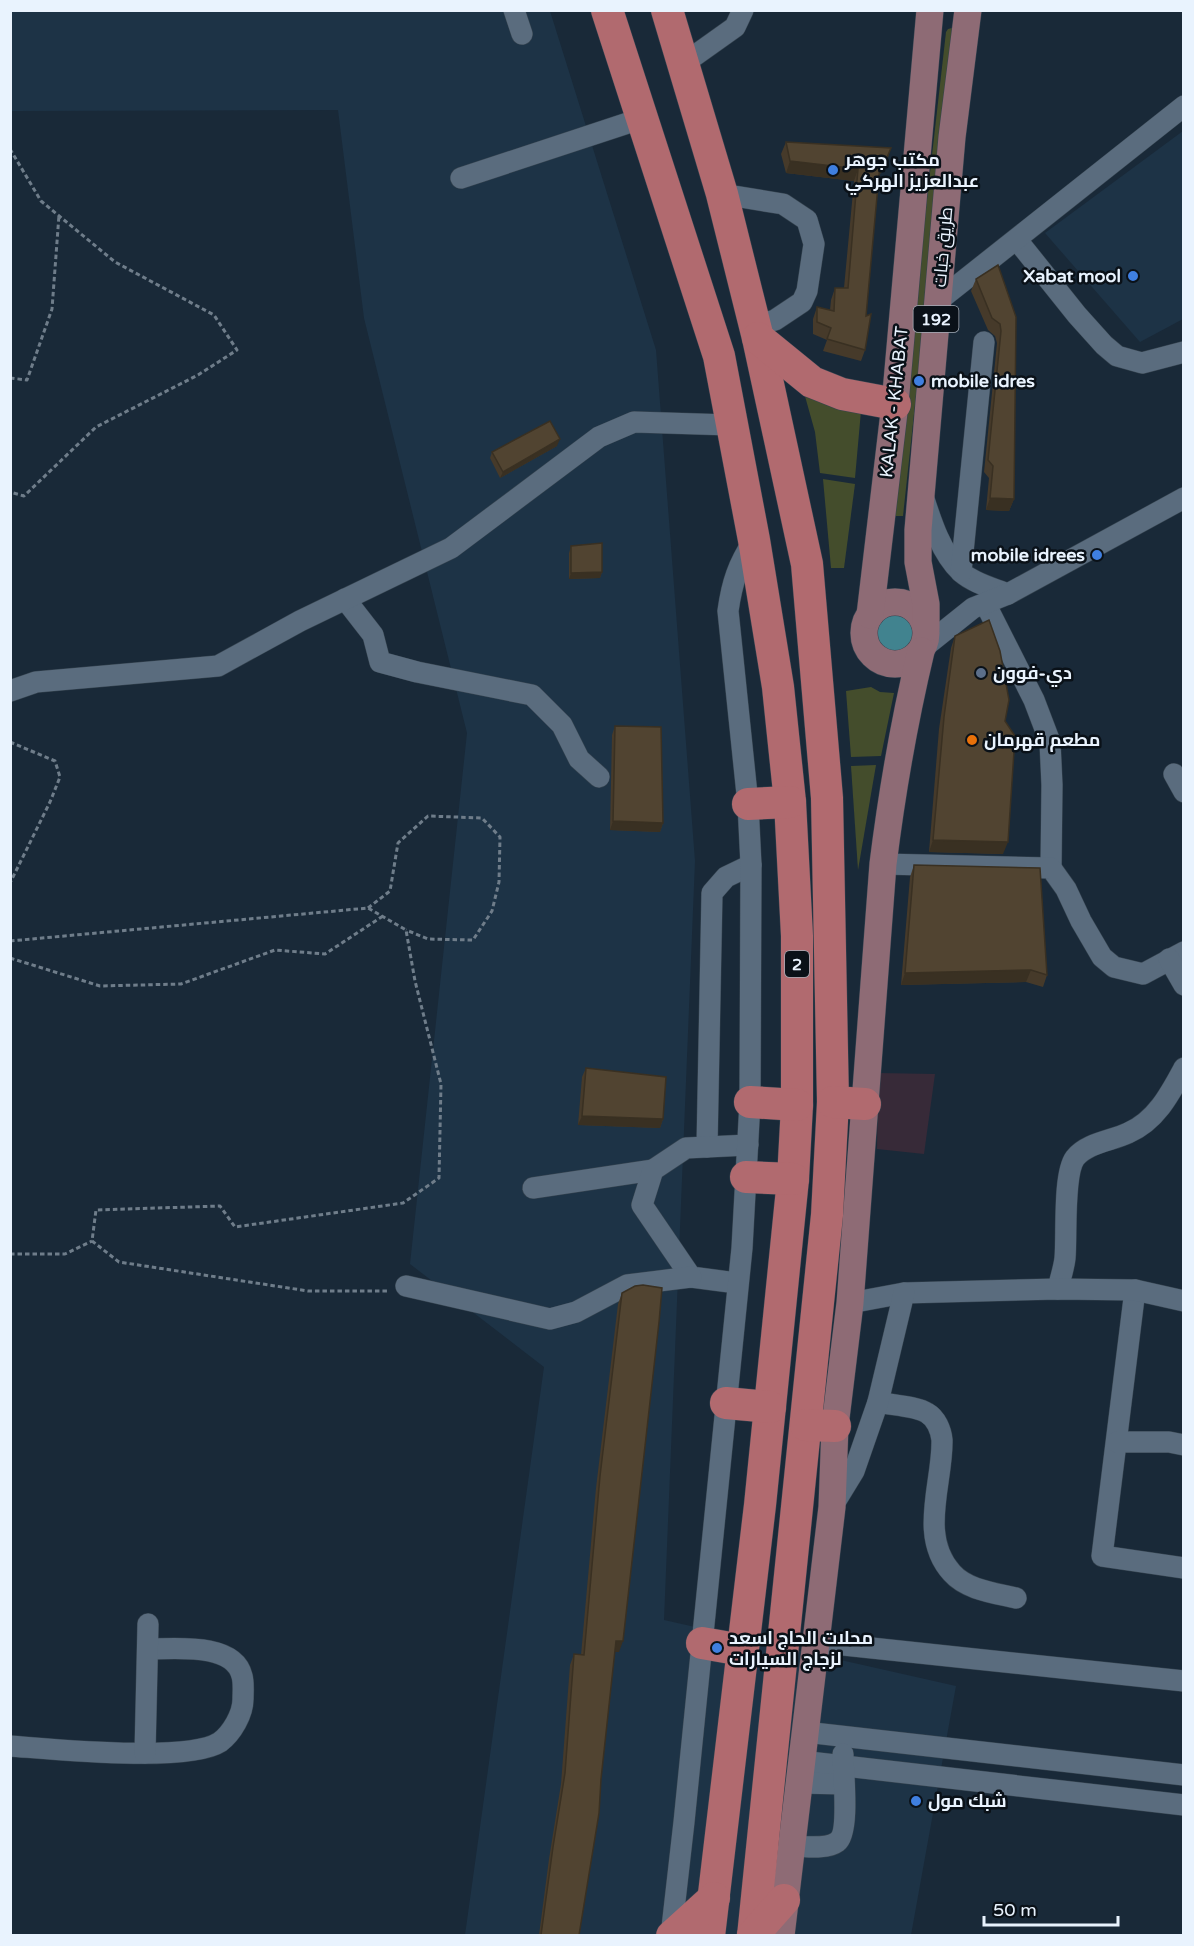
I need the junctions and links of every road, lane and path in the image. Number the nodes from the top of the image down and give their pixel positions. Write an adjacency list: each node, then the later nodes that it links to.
1 (514, 10): 7 (street)
2 (607, 10): 10 (highway, 2)
3 (667, 10): 8 (highway, 2)
4 (743, 10): 8 (street)
5 (930, 10): 23 (main road, KALAK - KHABAT / 192)
6 (968, 10): 18 (main road, طريق خبات / 192)
7 (522, 34)
8 (683, 64): 15 (highway, 2)
9 (1184, 106): 17 (street)
10 (643, 118): 14 (street); 24 (highway, 2)
11 (10, 148): 12 (path)
12 (14, 154): 13 (path); 16 (path)
13 (10, 159)
14 (461, 178)
15 (722, 194): 19 (highway, 2); 19 (street)
16 (58, 216): 22 (path); 25 (path)
17 (1017, 240): 18 (street); 21 (street)
18 (938, 301): 26 (main road, طريق خبات / 192)
19 (757, 332): 23 (highway); 29 (highway, 2)
20 (984, 342): 30 (street)
21 (1184, 352)
22 (10, 378)
23 (895, 404): 34 (main road, KALAK - KHABAT / 192)
24 (730, 425): 28 (highway, 2); 32 (street)
25 (10, 492)
26 (921, 492): 30 (street); 35 (main road, طريق خبات / 192)
27 (1184, 498): 31 (street)
28 (756, 553): 29 (highway); 39 (highway, 2); 40 (street)
29 (807, 564): 54 (highway, 2)
30 (961, 572): 31 (street)
31 (1008, 594): 33 (street)
32 (345, 599): 36 (street); 38 (street)
33 (985, 603): 35 (street); 43 (street)
34 (870, 615): 35 (main road); 35 (main road)
35 (923, 642): 41 (main road, طريق خبات)
36 (10, 691)
37 (10, 742): 44 (path)
38 (599, 777)
39 (790, 802): 40 (highway); 56 (highway, 2)
40 (748, 804): 42 (street)
41 (883, 864): 43 (street); 55 (main road, طريق خبات)
42 (751, 865): 53 (street); 58 (street)
43 (1051, 868): 49 (street)
44 (10, 883)
45 (369, 908): 46 (path); 47 (path); 48 (path)
46 (383, 916): 47 (path); 50 (path)
47 (406, 930): 63 (path)
48 (10, 941)
49 (1176, 955): 51 (street)
50 (10, 958)
51 (1184, 985)
52 (1184, 1068): 68 (street)
53 (750, 1101): 56 (highway); 57 (street)
54 (833, 1102): 55 (highway); 76 (highway, 2)
55 (865, 1104): 72 (main road, طريق خبات)
56 (797, 1105): 61 (highway, 2)
57 (748, 1145): 58 (street); 60 (street)
58 (707, 1147): 59 (street)
59 (654, 1170): 62 (street); 65 (street)
60 (746, 1177): 61 (highway); 66 (street)
61 (793, 1179): 75 (highway, 2)
62 (533, 1188)
63 (92, 1241): 64 (path); 67 (path)
64 (10, 1254)
65 (691, 1277): 66 (street); 67 (street)
66 (737, 1283): 74 (street)
67 (398, 1288)
68 (1058, 1289): 69 (street); 70 (street)
69 (1135, 1290): 71 (street); 77 (street)
70 (904, 1293): 72 (street); 73 (street)
71 (1184, 1301)
72 (850, 1303): 76 (main road, طريق خبات)
73 (878, 1402): 79 (street); 81 (street)
74 (726, 1403): 75 (highway); 84 (street)
75 (770, 1407): 86 (highway, 2)
76 (821, 1426): 79 (main road, طريق خبات); 101 (highway, 2)
77 (1117, 1442): 78 (street); 80 (street)
78 (1184, 1445)
79 (832, 1507): 83 (main road, طريق خبات)
80 (1184, 1568)
81 (1016, 1598)
82 (148, 1624): 85 (street)
83 (815, 1642): 87 (street); 88 (main road, طريق خبات)
84 (702, 1643): 86 (highway); 99 (street)
85 (148, 1649): 91 (street); 91 (street)
86 (742, 1650): 97 (highway, 2)
87 (1184, 1681)
88 (805, 1732): 89 (street); 92 (main road, طريق خبات)
89 (843, 1736): 93 (street); 94 (street)
90 (10, 1746): 91 (street)
91 (145, 1753)
92 (799, 1772): 94 (street); 96 (main road, طريق خبات)
93 (1184, 1774)
94 (843, 1775): 95 (street); 96 (street)
95 (1184, 1805)
96 (791, 1846): 98 (main road, طريق خبات)
97 (714, 1898): 99 (highway); 100 (highway, 2)
98 (784, 1900): 101 (highway); 102 (main road, طريق خبات)
99 (671, 1935)
100 (710, 1935)
101 (753, 1935)
102 (781, 1935)

